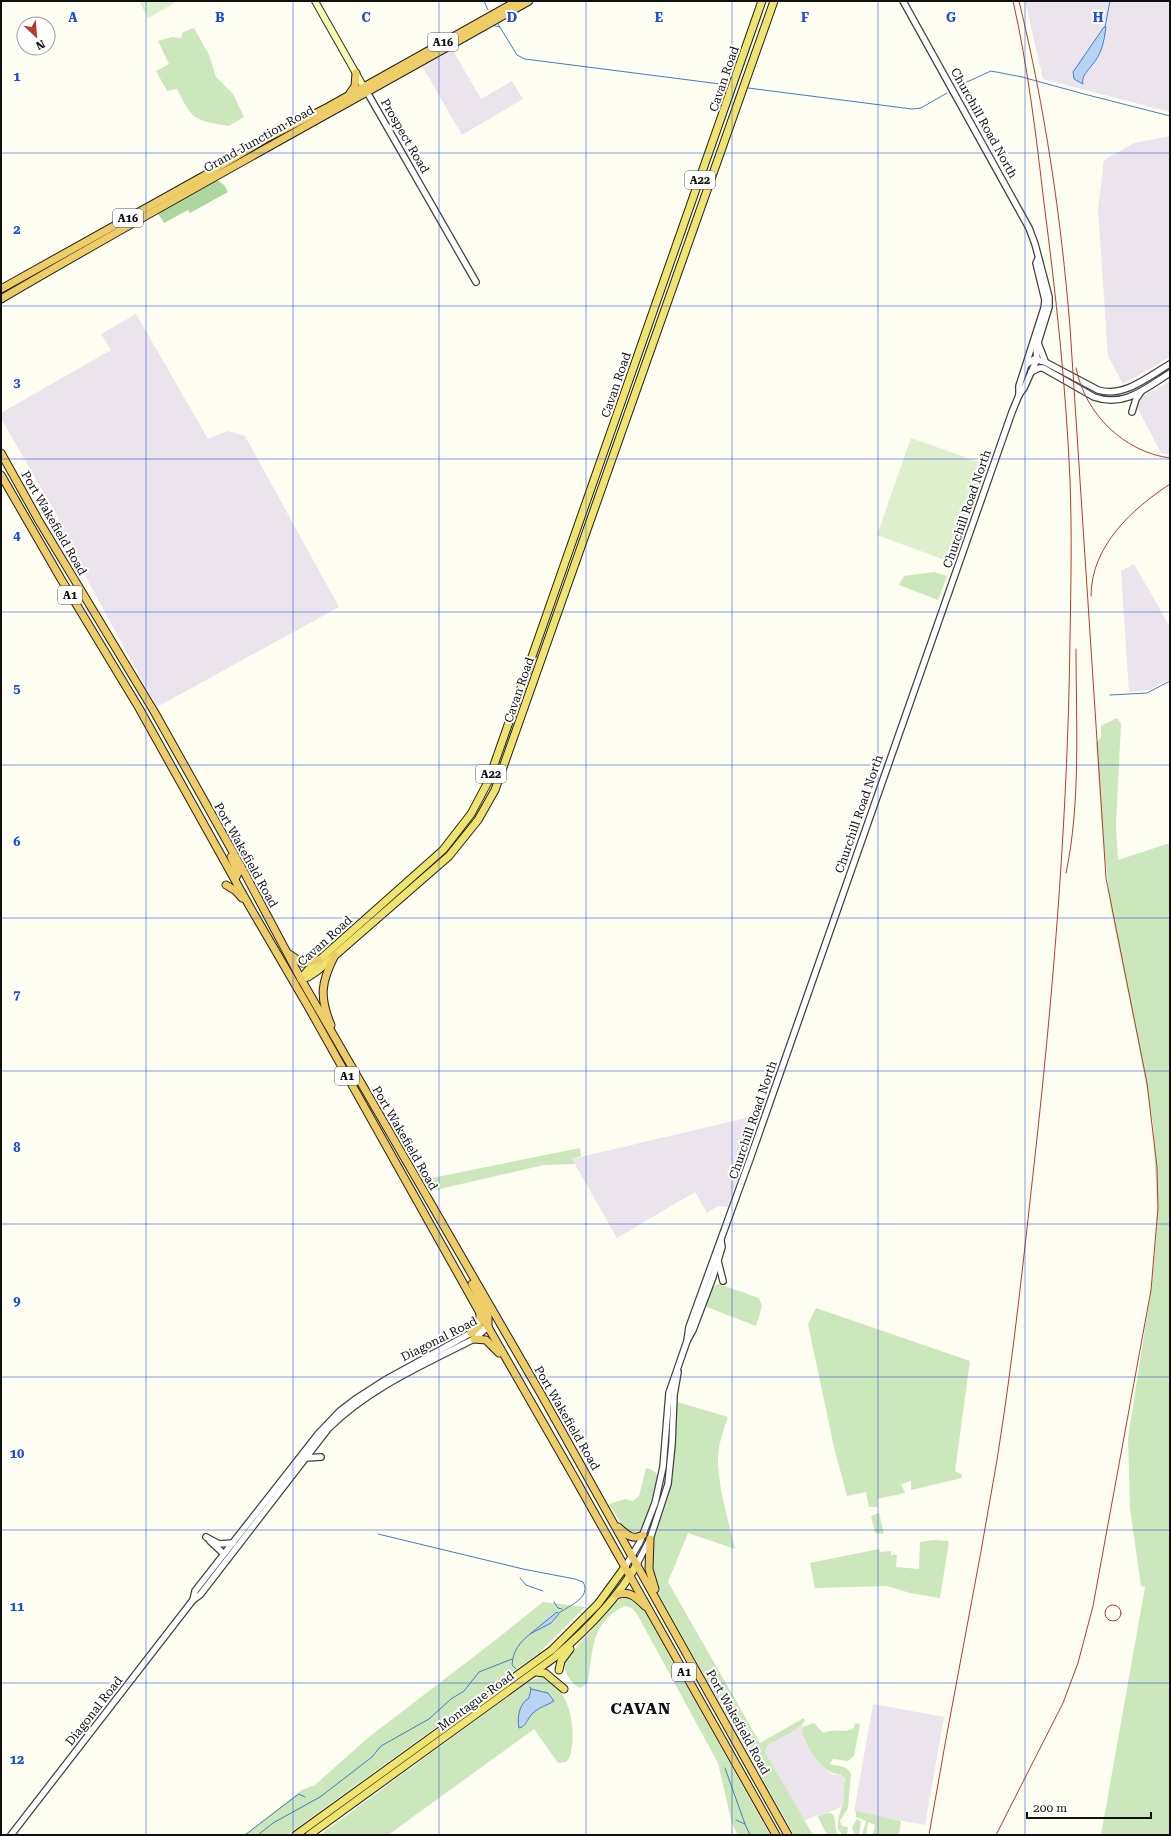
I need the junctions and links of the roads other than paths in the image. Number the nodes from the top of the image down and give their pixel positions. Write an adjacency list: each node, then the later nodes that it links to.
1 (315, 1): 7 (main road, Prospect Road)
2 (517, 1): 8 (highway, Grand Junction Road / A16)
3 (529, 1): 8 (highway, Grand Junction Road / A16)
4 (762, 1): 35 (main road, Cavan Road / A22)
5 (774, 1): 36 (main road, Cavan Road / A22)
6 (902, 1): 12 (street, Churchill Road North)
7 (356, 73): 8 (main road, Prospect Road); 9 (highway)
8 (366, 89): 9 (highway, Grand Junction Road / A16); 10 (highway, Grand Junction Road / A16); 15 (street, Prospect Road)
9 (347, 96): 10 (highway, Grand Junction Road / A16)
10 (267, 143): 11 (highway, Grand Junction Road / A16)
11 (166, 200): 13 (highway, Grand Junction Road / A16); 14 (highway, Grand Junction Road / A16)
12 (1038, 259): 18 (street, Churchill Road North); 21 (street, Churchill Road North)
13 (47, 263): 14 (highway); 16 (highway, Grand Junction Road / A16)
14 (51, 270): 17 (highway, Grand Junction Road / A16)
15 (476, 282)
16 (1, 289)
17 (1, 299)
18 (1038, 343): 19 (street, Churchill Road North); 20 (street)
19 (1037, 359): 20 (street); 21 (street); 23 (street, Churchill Road North)
20 (1045, 362): 26 (street)
21 (1027, 364): 28 (street, Churchill Road North)
22 (1170, 364): 25 (street)
23 (1030, 372): 28 (street, Churchill Road North); 29 (street)
24 (1170, 373): 27 (street)
25 (1133, 385): 26 (street); 29 (street)
26 (1098, 390): 29 (street)
27 (1142, 390): 29 (street); 30 (street)
28 (1019, 395): 55 (street, Churchill Road North)
29 (1124, 399)
30 (1132, 412)
31 (1, 452): 33 (highway, Port Wakefield Road / A1)
32 (1, 475): 34 (highway, Port Wakefield Road / A1)
33 (71, 574): 34 (highway); 38 (highway, Port Wakefield Road / A1)
34 (61, 579): 37 (highway, Port Wakefield Road / A1)
35 (528, 672): 36 (main road); 40 (main road, Cavan Road / A22)
36 (532, 687): 41 (main road, Cavan Road / A22)
37 (139, 708): 38 (highway); 39 (highway, Port Wakefield Road / A1)
38 (155, 714): 39 (highway); 42 (highway, Port Wakefield Road / A1)
39 (154, 735): 43 (highway, Port Wakefield Road / A1)
40 (503, 741): 41 (main road); 49 (main road, Cavan Road / A22)
41 (512, 744): 48 (main road, Cavan Road / A22)
42 (227, 842): 43 (highway); 47 (highway, Port Wakefield Road / A1)
43 (235, 879): 45 (highway, Port Wakefield Road / A1)
44 (226, 885): 45 (highway)
45 (250, 907): 46 (highway, Port Wakefield Road / A1)
46 (271, 945): 50 (highway); 51 (highway, Port Wakefield Road / A1)
47 (287, 953): 49 (highway); 50 (highway, Port Wakefield Road / A1)
48 (335, 955): 50 (main road, Cavan Road); 52 (highway)
49 (319, 960): 50 (main road, Cavan Road / A22)
50 (301, 979): 51 (highway); 52 (highway, Port Wakefield Road / A1)
51 (310, 1010): 54 (highway, Port Wakefield Road / A1)
52 (348, 1061): 53 (highway, Port Wakefield Road / A1)
53 (382, 1119): 54 (highway); 56 (highway, Port Wakefield Road / A1)
54 (384, 1141): 59 (highway, Port Wakefield Road / A1)
55 (722, 1241): 57 (street, Churchill Road North); 62 (street, Churchill Road North)
56 (462, 1260): 60 (highway); 63 (highway, Port Wakefield Road / A1)
57 (718, 1261): 58 (street); 62 (street, Churchill Road North)
58 (723, 1281)
59 (480, 1313): 60 (highway, Port Wakefield Road / A1); 61 (highway)
60 (488, 1327): 61 (street, Diagonal Road); 63 (highway); 65 (highway, Port Wakefield Road / A1)
61 (472, 1336): 65 (highway); 70 (street, Diagonal Road); 76 (street, Diagonal Road)
62 (687, 1341): 64 (street, Churchill Road North)
63 (515, 1351): 66 (highway, Port Wakefield Road / A1)
64 (679, 1363): 71 (street, Churchill Road North); 72 (street, Churchill Road North)
65 (515, 1373): 67 (highway, Port Wakefield Road / A1)
66 (552, 1413): 67 (highway); 69 (highway, Port Wakefield Road / A1)
67 (548, 1431): 73 (highway, Port Wakefield Road / A1)
68 (321, 1457): 70 (street)
69 (577, 1457): 73 (highway); 74 (highway, Port Wakefield Road / A1)
70 (305, 1458): 76 (street, Diagonal Road)
71 (663, 1467): 72 (street); 75 (street, Churchill Road North)
72 (670, 1473): 75 (street, Churchill Road North)
73 (573, 1474): 80 (highway, Port Wakefield Road / A1)
74 (614, 1525): 75 (highway); 78 (highway, Port Wakefield Road / A1)
75 (646, 1537): 78 (street, Churchill Road North); 79 (street, Churchill Road North); 85 (highway)
76 (234, 1546): 77 (street); 77 (street); 83 (street, Diagonal Road)
77 (224, 1554): 83 (street, Diagonal Road)
78 (632, 1557): 79 (highway, Port Wakefield Road / A1); 80 (street, Churchill Road North)
79 (637, 1564): 81 (main road, Montague Road); 85 (highway, Port Wakefield Road / A1)
80 (625, 1567): 81 (highway, Port Wakefield Road / A1); 87 (main road, Montague Road)
81 (630, 1576): 82 (main road, Montague Road); 84 (highway, Port Wakefield Road / A1)
82 (616, 1595): 84 (highway); 86 (main road, Montague Road)
83 (193, 1600): 94 (street, Diagonal Road)
84 (650, 1610): 98 (highway, Port Wakefield Road / A1)
85 (667, 1618): 99 (highway, Port Wakefield Road / A1)
86 (593, 1620): 88 (main road, Montague Road); 89 (main road)
87 (563, 1641): 88 (main road); 91 (main road, Montague Road)
88 (549, 1662): 90 (main road, Montague Road); 91 (main road)
89 (559, 1670)
90 (536, 1672): 92 (main road); 93 (main road, Montague Road)
91 (509, 1682): 95 (main road, Montague Road)
92 (564, 1689)
93 (342, 1811): 96 (main road, Montague Road); 97 (main road)
94 (11, 1835)
95 (296, 1835)
96 (309, 1835)
97 (317, 1835)
98 (776, 1835)
99 (788, 1835)

